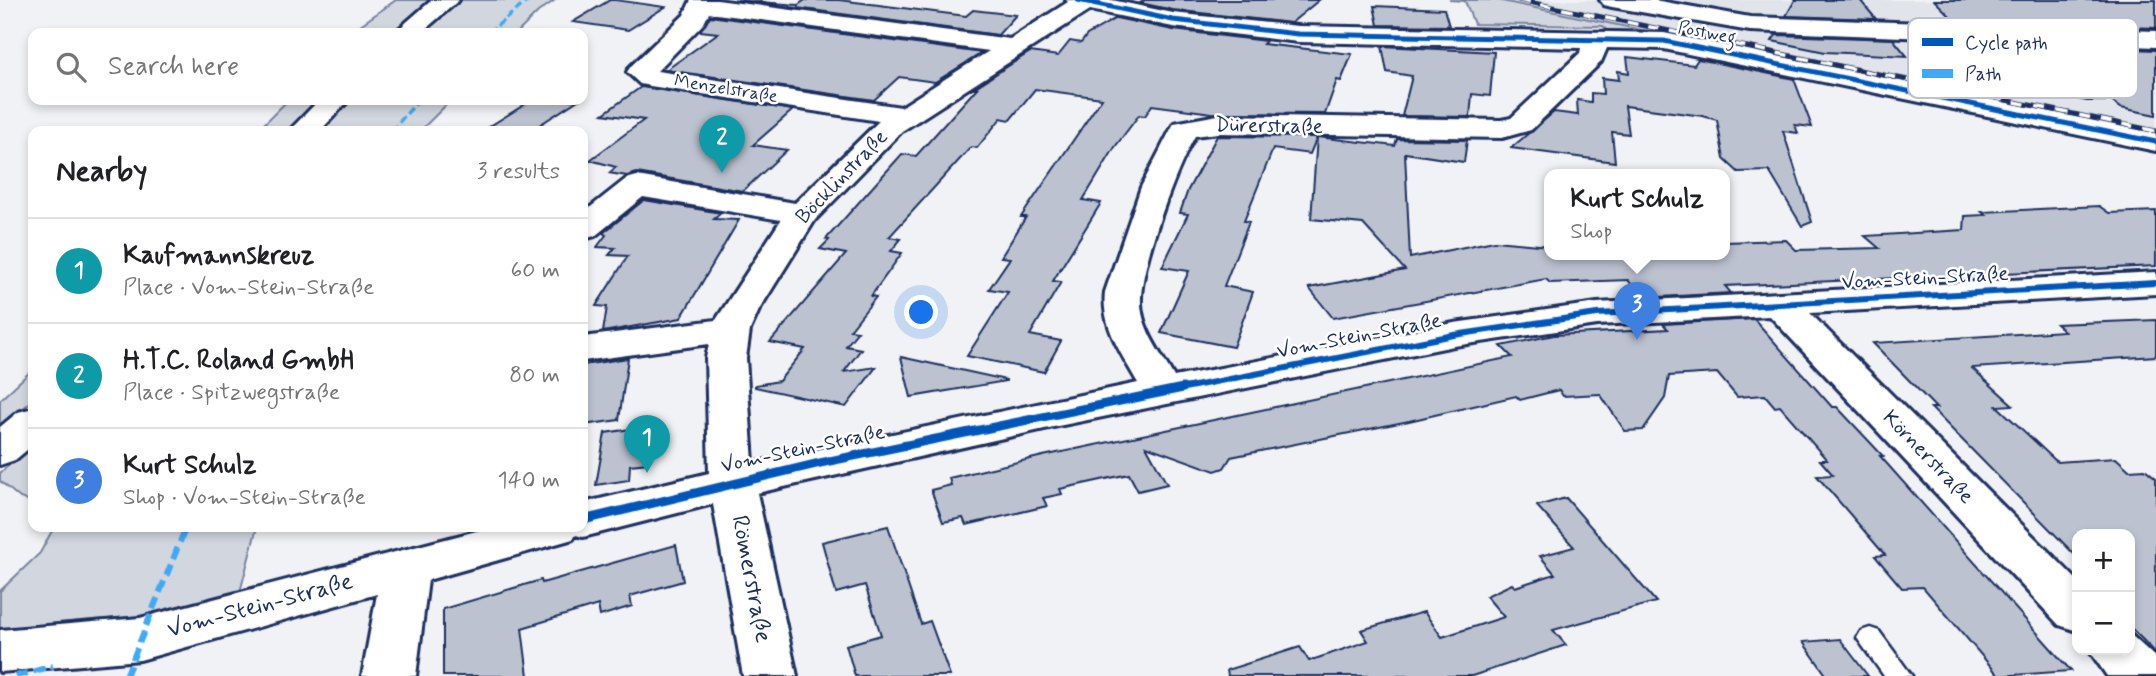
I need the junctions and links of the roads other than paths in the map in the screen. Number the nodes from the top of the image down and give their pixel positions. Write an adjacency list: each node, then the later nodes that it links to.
1 (447, 0): 7 (street)
2 (1612, 0): 8 (street)
3 (1082, 1): 9 (street, Postweg); 12 (street, Böcklinstraße)
4 (701, 3): 12 (street, Menzelstraße); 16 (street, Menzelstraße)
5 (1908, 10): 6 (street)
6 (1915, 18)
7 (412, 28)
8 (1908, 30)
9 (1589, 38): 13 (street, Postweg); 25 (street, Dürerstraße)
10 (2138, 38): 11 (street)
11 (2156, 39)
12 (1014, 47): 16 (street, Böcklinstraße)
13 (1908, 91)
14 (1943, 98): 18 (street, Postweg)
15 (330, 105): 17 (street)
16 (903, 116): 19 (street, Böcklinstraße)
17 (309, 126)
18 (2156, 142)
19 (802, 214): 20 (street); 23 (street, Böcklinstraße)
20 (588, 225)
21 (2156, 283): 22 (street, Vom-Stein-Straße)
22 (1779, 303): 25 (street, Vom-Stein-Straße); 32 (street, Körnerstraße)
23 (731, 330): 24 (street); 28 (street, Böcklinstraße)
24 (588, 348)
25 (1163, 392): 28 (street, Vom-Stein-Straße)
26 (28, 426): 27 (street)
27 (0, 450)
28 (732, 482): 29 (street, Vom-Stein-Straße); 37 (street, Römerstraße)
29 (588, 519)
30 (538, 532): 31 (street, Vom-Stein-Straße)
31 (406, 566): 34 (street, Vom-Stein-Straße); 36 (street)
32 (2072, 606)
33 (1870, 638): 38 (lane)
34 (0, 651)
35 (2120, 655): 39 (street)
36 (389, 676)
37 (770, 676)
38 (1899, 676)
39 (2140, 676)

